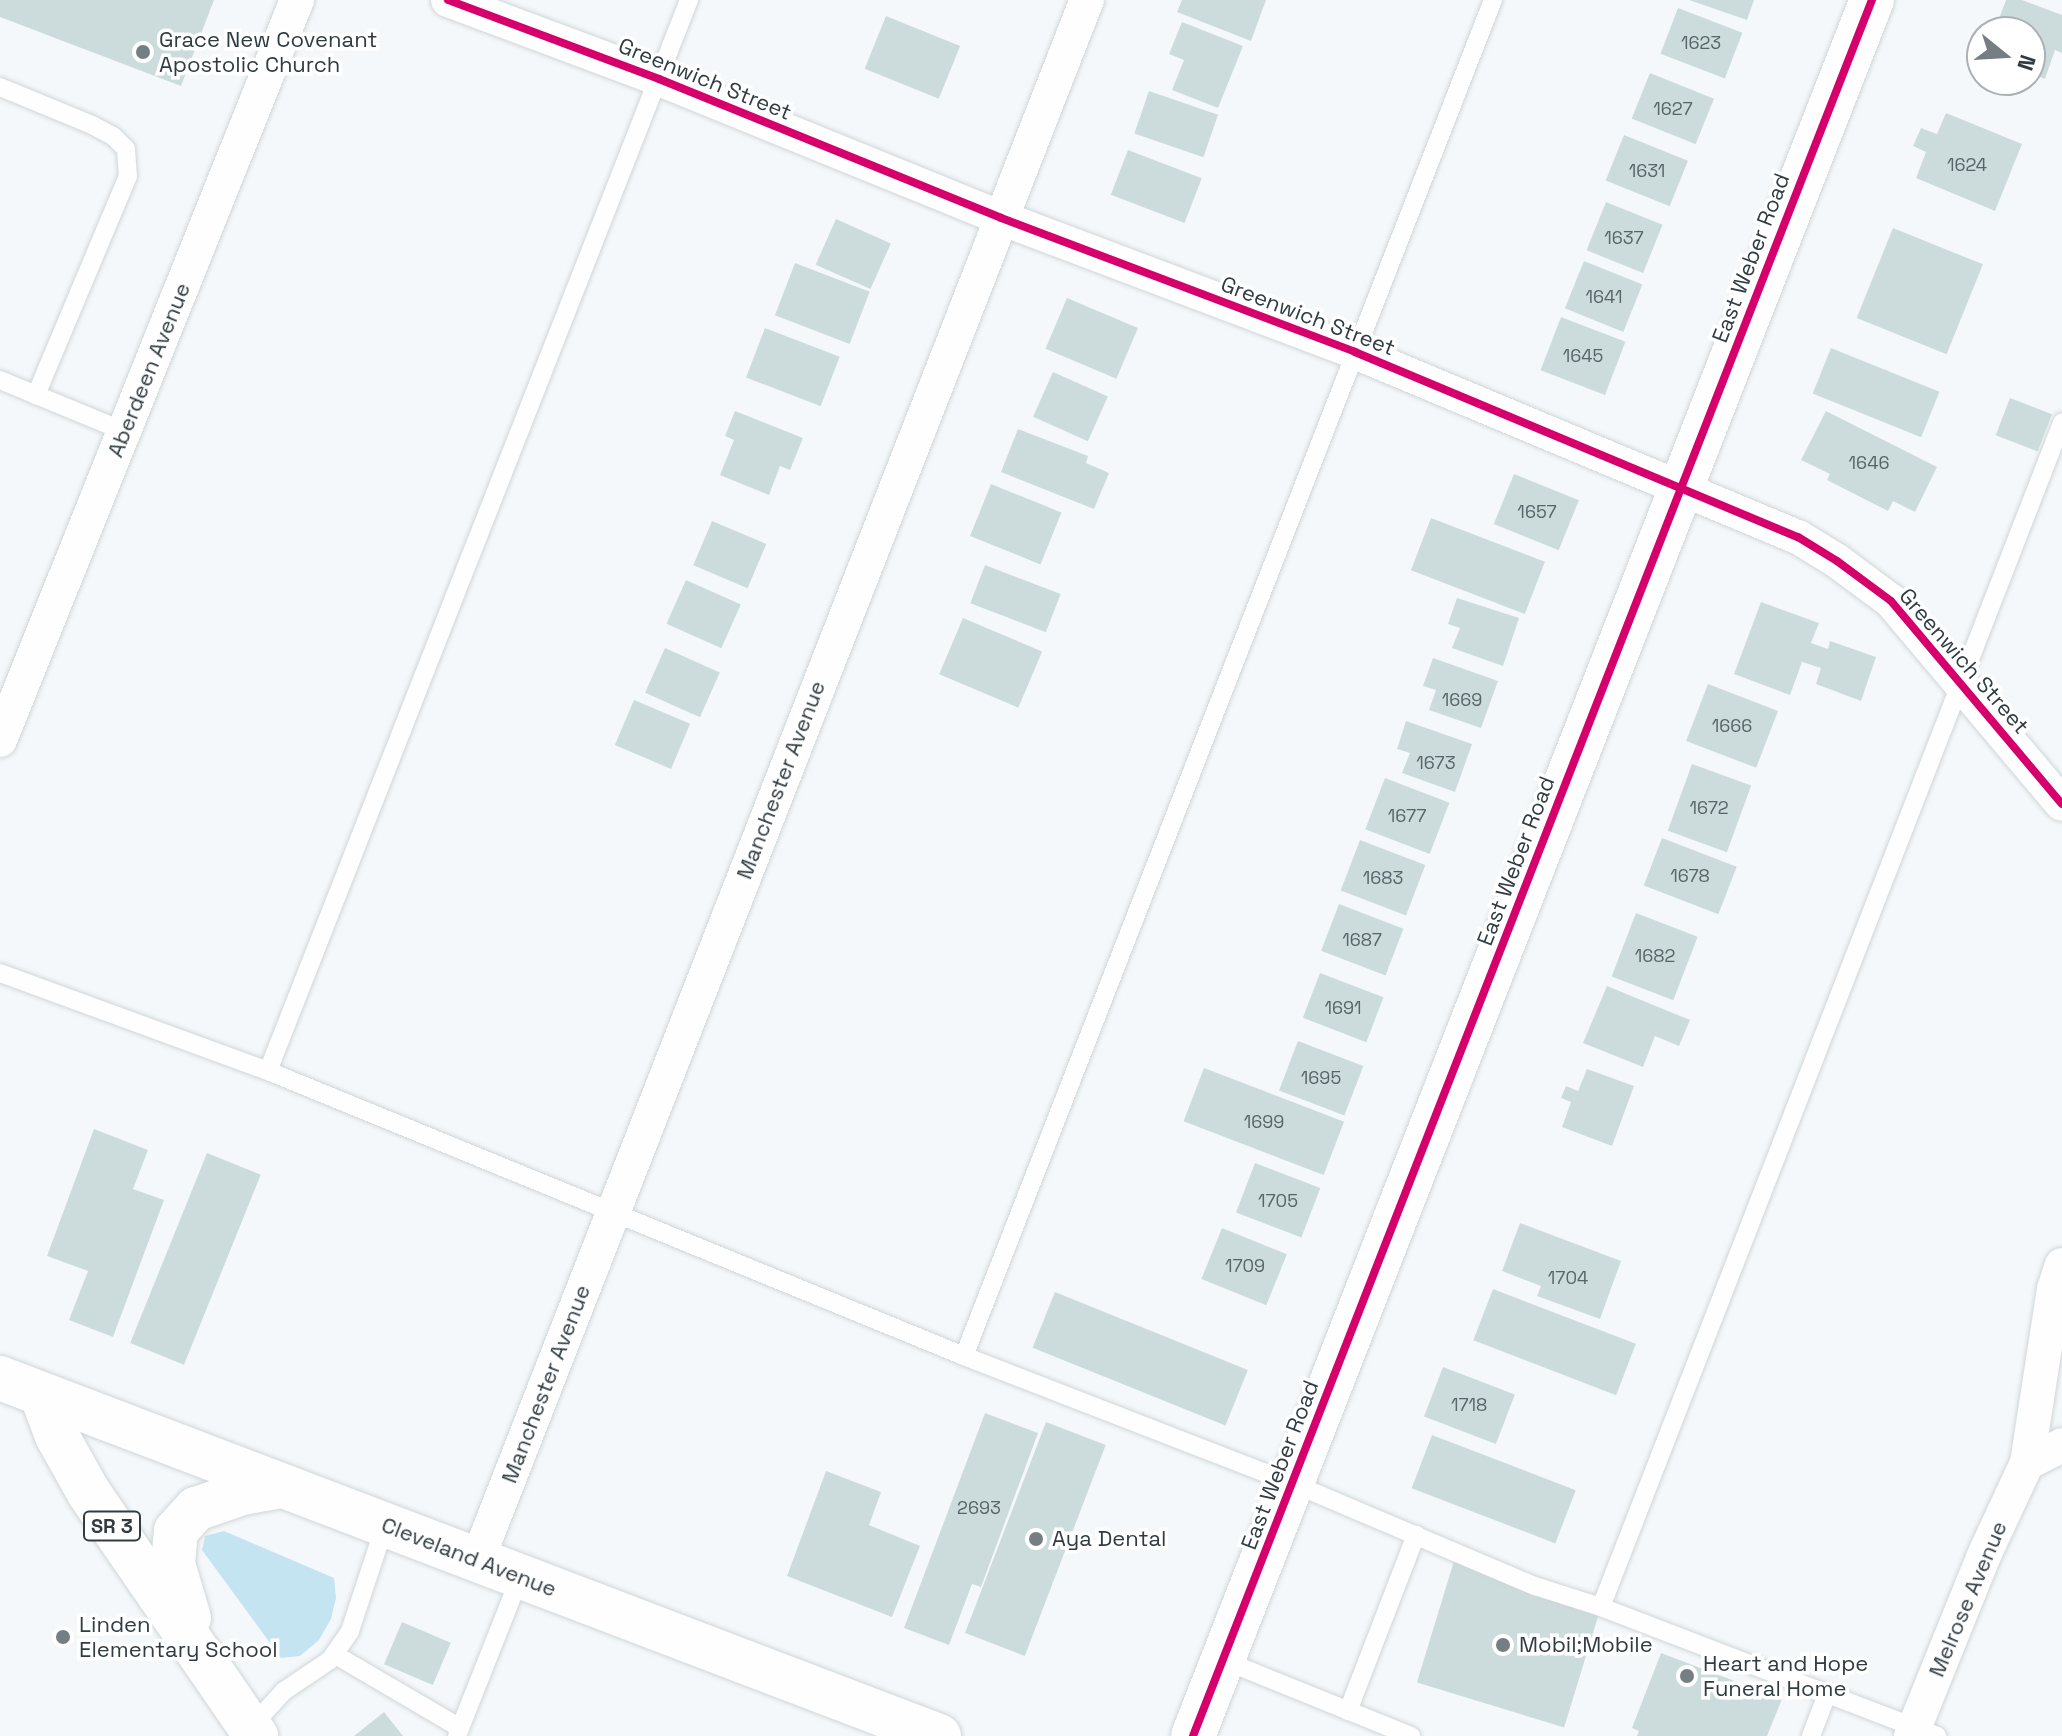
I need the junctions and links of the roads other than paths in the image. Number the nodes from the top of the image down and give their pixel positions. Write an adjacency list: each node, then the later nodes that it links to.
1 (297, 0): 14 (street, Aberdeen Avenue)
2 (448, 0): 7 (street, Greenwich Street)
3 (689, 0): 7 (lane)
4 (1087, 0): 9 (street, Manchester Avenue)
5 (1493, 0): 10 (lane)
6 (1872, 0): 15 (street, East Weber Road)
7 (659, 79): 9 (street, Greenwich Street); 20 (lane)
8 (0, 87): 12 (lane)
9 (1001, 218): 10 (street, Greenwich Street); 21 (street, Manchester Avenue)
10 (1355, 352): 15 (street, Greenwich Street); 23 (lane)
11 (0, 380): 12 (lane)
12 (36, 395): 14 (lane)
13 (2062, 423): 16 (lane)
14 (124, 431): 17 (street, Aberdeen Avenue)
15 (1682, 486): 16 (street, Greenwich Street); 28 (street, East Weber Road)
16 (1961, 687): 18 (street, Greenwich Street); 34 (lane)
17 (0, 740)
18 (2062, 804)
19 (0, 973): 20 (lane)
20 (268, 1071): 21 (lane)
21 (613, 1214): 23 (lane); 32 (street, Manchester Avenue)
22 (2062, 1265): 27 (street, Melrose Avenue)
23 (964, 1356): 28 (lane)
24 (0, 1378): 25 (street, Cleveland Avenue)
25 (42, 1396): 29 (street, Cleveland Avenue); 35 (street, SR 3)
26 (2062, 1445): 27 (street)
27 (2027, 1463): 42 (street, Melrose Avenue)
28 (1292, 1483): 31 (lane); 37 (street, East Weber Road)
29 (282, 1486): 30 (street, Cleveland Avenue); 35 (street)
30 (385, 1525): 32 (street, Cleveland Avenue); 36 (lane)
31 (1416, 1535): 34 (lane); 39 (lane)
32 (477, 1561): 33 (street, Cleveland Avenue)
33 (520, 1577): 41 (lane); 43 (street, Cleveland Avenue)
34 (1601, 1607): 38 (lane)
35 (198, 1647): 40 (street, SR 3)
36 (334, 1654): 40 (lane); 41 (lane)
37 (1223, 1660): 39 (lane); 44 (street, East Weber Road)
38 (1827, 1694): 42 (lane); 46 (lane)
39 (1348, 1711): 45 (lane)
40 (253, 1732)
41 (458, 1732)
42 (1921, 1733)
43 (939, 1736)
44 (1193, 1736)
45 (1411, 1736)
46 (1811, 1736)

